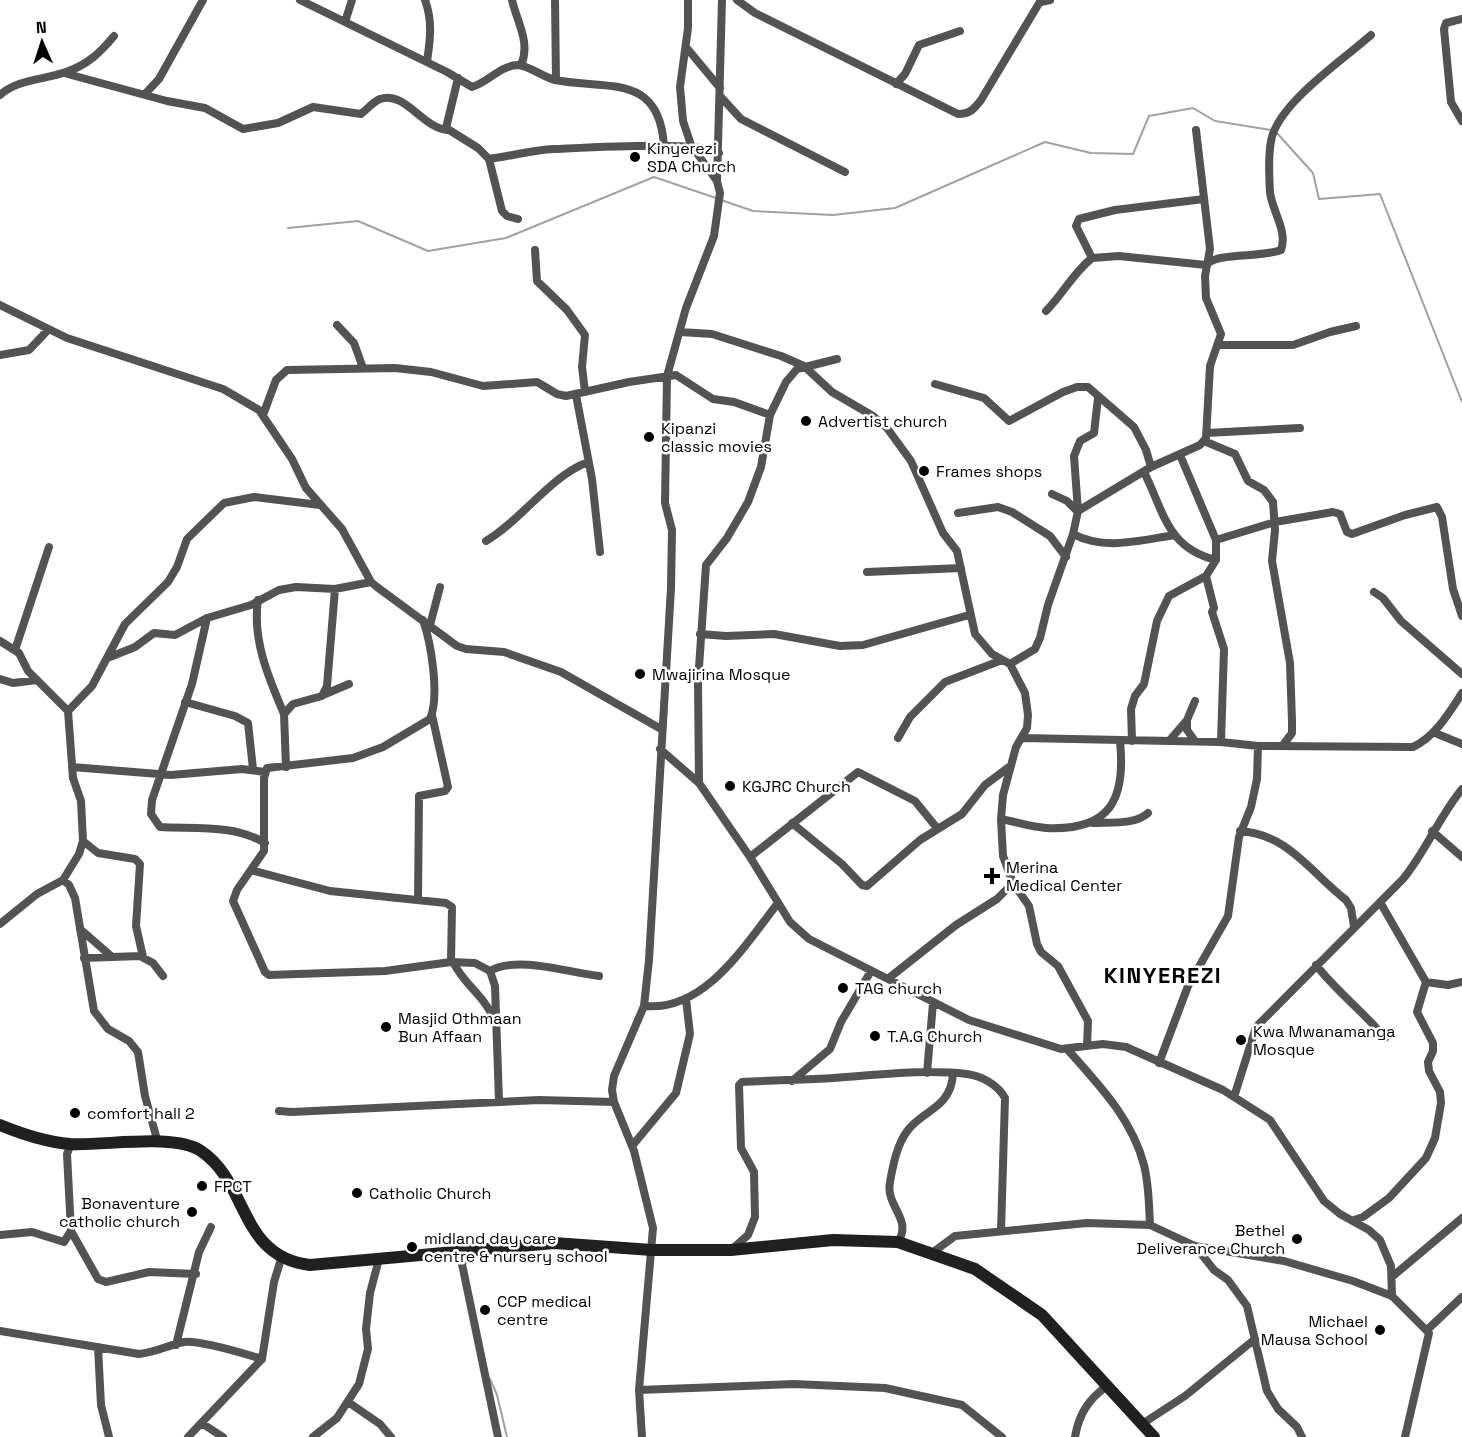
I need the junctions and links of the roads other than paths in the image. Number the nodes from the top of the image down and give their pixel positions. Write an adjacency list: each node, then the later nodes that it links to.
1 (202, 0): 24 (street)
2 (351, 0): 12 (street)
3 (425, 0): 17 (street)
4 (512, 0): 18 (street)
5 (555, 0): 21 (street)
6 (688, 0): 16 (street)
7 (722, 0): 23 (street)
8 (737, 0): 22 (street)
9 (303, 1): 12 (street)
10 (1044, 1): 22 (street)
11 (1462, 19): 26 (street)
12 (345, 22): 17 (street)
13 (960, 31): 22 (street)
14 (1371, 35): 39 (street)
15 (114, 36): 19 (street)
16 (686, 47): 23 (street); 29 (street)
17 (427, 62): 20 (street)
18 (521, 65): 20 (street); 21 (street)
19 (64, 73): 24 (street); 25 (street)
20 (458, 78): 27 (street)
21 (556, 80): 30 (street)
22 (896, 84)
23 (720, 92): 31 (street); 33 (street)
24 (145, 94): 27 (street)
25 (0, 95)
26 (1462, 121)
27 (447, 130): 32 (street)
28 (1196, 130): 35 (street)
29 (691, 146): 30 (street); 31 (street); 34 (street)
30 (664, 147): 32 (street)
31 (718, 153): 34 (street)
32 (489, 159): 36 (street)
33 (845, 172)
34 (717, 181): 45 (street)
35 (1204, 199): 38 (street); 39 (street)
36 (518, 219)
37 (535, 250): 53 (street)
38 (1092, 258): 39 (street); 41 (street)
39 (1206, 265): 46 (street)
40 (0, 305): 44 (street)
41 (1046, 311)
42 (337, 325): 50 (street)
43 (1356, 326): 46 (street)
44 (47, 331): 47 (street); 56 (street)
45 (680, 332): 49 (street); 51 (street)
46 (1219, 345): 59 (street)
47 (0, 355)
48 (837, 359): 49 (street)
49 (804, 366): 57 (street); 76 (street)
50 (363, 368): 54 (street); 56 (street)
51 (667, 376): 53 (street); 57 (street); 105 (street)
52 (935, 384): 55 (street)
53 (585, 392): 54 (street)
54 (576, 395): 61 (street)
55 (1098, 398): 62 (street); 65 (street)
56 (263, 415): 64 (street)
57 (770, 415): 88 (street)
58 (1300, 428): 59 (street)
59 (1205, 437): 60 (street); 67 (street)
60 (1180, 455): 62 (street); 70 (street)
61 (588, 462): 71 (street); 73 (street)
62 (1148, 470): 65 (street); 69 (street)
63 (1052, 494): 65 (street)
64 (320, 505): 79 (street); 91 (street)
65 (1078, 512): 68 (street)
66 (958, 513): 74 (street)
67 (1275, 522): 70 (street); 85 (street); 115 (street)
68 (1074, 534): 69 (street); 74 (street)
69 (1175, 535): 75 (street)
70 (1216, 540): 75 (street)
71 (486, 541)
72 (49, 547): 90 (street)
73 (600, 552)
74 (1066, 557): 92 (street)
75 (1216, 560): 78 (street)
76 (961, 568): 77 (street); 84 (street)
77 (867, 572)
78 (1206, 576): 110 (street); 113 (street)
79 (371, 582): 81 (street); 87 (street)
80 (440, 587): 87 (street)
81 (335, 589): 83 (street); 98 (street)
82 (1374, 592): 93 (street)
83 (258, 600): 86 (street); 102 (street)
84 (969, 615): 88 (street); 92 (street)
85 (1462, 616)
86 (207, 618): 91 (street); 100 (street)
87 (427, 622): 103 (street); 105 (street)
88 (700, 634): 124 (street)
89 (0, 641): 90 (street)
90 (15, 650): 95 (street)
91 (110, 657): 101 (street)
92 (1006, 662): 107 (street); 108 (street)
93 (1462, 674)
94 (0, 680): 95 (street)
95 (37, 680): 101 (street)
96 (349, 684): 98 (street)
97 (1462, 693): 106 (street)
98 (323, 694): 102 (street)
99 (1195, 701): 104 (street)
100 (185, 702): 121 (street); 123 (street)
101 (68, 711): 118 (street)
102 (284, 714): 119 (street)
103 (432, 715): 119 (street); 140 (street)
104 (1187, 720): 111 (street); 112 (street)
105 (661, 729): 117 (street)
106 (1435, 733): 114 (street); 115 (street)
107 (898, 738)
108 (1023, 738): 109 (street); 120 (street)
109 (1120, 741): 110 (street); 129 (street)
110 (1132, 741): 111 (street)
111 (1169, 741): 112 (street)
112 (1195, 741): 113 (street)
113 (1221, 742): 116 (street)
114 (1462, 744)
115 (1283, 745): 116 (street)
116 (1258, 746): 131 (street)
117 (660, 749): 124 (street); 160 (street)
118 (72, 767): 123 (street); 133 (street)
119 (286, 767): 122 (street)
120 (1009, 767): 127 (street); 130 (street)
121 (254, 769): 122 (street); 123 (street)
122 (264, 772): 134 (street)
123 (161, 775): 134 (street)
124 (699, 783): 135 (street)
125 (1462, 789): 132 (street)
126 (1148, 813): 129 (street)
127 (1001, 819): 129 (street); 139 (street)
128 (792, 823): 130 (street); 130 (street); 135 (street)
129 (1093, 823)
130 (937, 828)
131 (1240, 831): 144 (street); 165 (street)
132 (1432, 831): 136 (street); 141 (street)
133 (83, 841): 138 (street); 147 (street)
134 (265, 843): 137 (street)
135 (750, 857): 142 (street)
136 (1462, 857)
137 (251, 870): 140 (street); 149 (street)
138 (63, 880): 143 (street); 145 (street)
139 (1013, 883): 155 (street); 163 (street)
140 (418, 899): 149 (street)
141 (1380, 902): 144 (street); 156 (street)
142 (778, 903): 152 (street); 158 (street)
143 (0, 924)
144 (1354, 927): 150 (street)
145 (80, 929): 146 (street); 148 (street)
146 (111, 956): 147 (street); 148 (street)
147 (143, 957): 153 (street)
148 (84, 958): 174 (street)
149 (452, 962): 151 (street); 161 (street)
150 (1316, 965): 162 (street); 169 (street)
151 (490, 971): 154 (street); 161 (street)
152 (871, 971): 155 (street); 168 (street)
153 (163, 976)
154 (599, 976)
155 (889, 978): 159 (street)
156 (1426, 982): 157 (street); 178 (street)
157 (1462, 982)
158 (686, 999): 160 (street); 176 (street)
159 (933, 1003): 164 (street); 166 (street)
160 (644, 1006): 171 (street)
161 (496, 1023): 170 (street)
162 (1385, 1038)
163 (1087, 1046): 164 (street); 165 (street)
164 (1068, 1050): 179 (street)
165 (1159, 1062): 169 (street)
166 (927, 1073): 167 (street); 168 (street)
167 (953, 1074): 182 (street); 184 (street)
168 (792, 1081): 188 (street)
169 (1234, 1097): 178 (street)
170 (498, 1101): 171 (street); 172 (street)
171 (614, 1102): 176 (street)
172 (279, 1111)
173 (0, 1125): 175 (street)
174 (158, 1143): 175 (street); 190 (street)
175 (70, 1144): 181 (street)
176 (632, 1146): 187 (street)
177 (1462, 1218): 193 (street)
178 (1354, 1220): 193 (street)
179 (1150, 1225): 182 (street); 185 (street)
180 (211, 1227): 192 (street)
181 (71, 1231): 183 (street); 192 (street)
182 (1001, 1231): 189 (street)
183 (0, 1235)
184 (897, 1242): 188 (street); 189 (street)
185 (1195, 1246): 194 (street); 198 (street)
186 (468, 1249): 187 (street); 191 (street); 212 (street)
187 (652, 1250): 188 (street); 203 (street)
188 (730, 1250)
189 (932, 1253): 202 (street)
190 (281, 1259): 191 (street); 201 (street)
191 (379, 1259): 204 (street)
192 (196, 1274): 199 (street)
193 (1393, 1276): 194 (street)
194 (1392, 1296): 196 (street)
195 (1462, 1297): 196 (street)
196 (1427, 1330): 218 (street)
197 (0, 1331): 200 (street)
198 (1255, 1339): 206 (street); 217 (street)
199 (176, 1345): 200 (street); 201 (street)
200 (98, 1347): 207 (street)
201 (262, 1359): 205 (street)
202 (1108, 1384): 206 (street); 215 (street)
203 (639, 1390): 213 (street); 214 (street)
204 (348, 1402): 210 (street); 211 (street)
205 (202, 1424): 208 (street); 209 (street)
206 (1142, 1424): 216 (street)
207 (109, 1437)
208 (188, 1437)
209 (223, 1437)
210 (313, 1437)
211 (391, 1437)
212 (498, 1437)
213 (642, 1437)
214 (1002, 1437)
215 (1075, 1437)
216 (1154, 1437)
217 (1302, 1437)
218 (1405, 1437)

